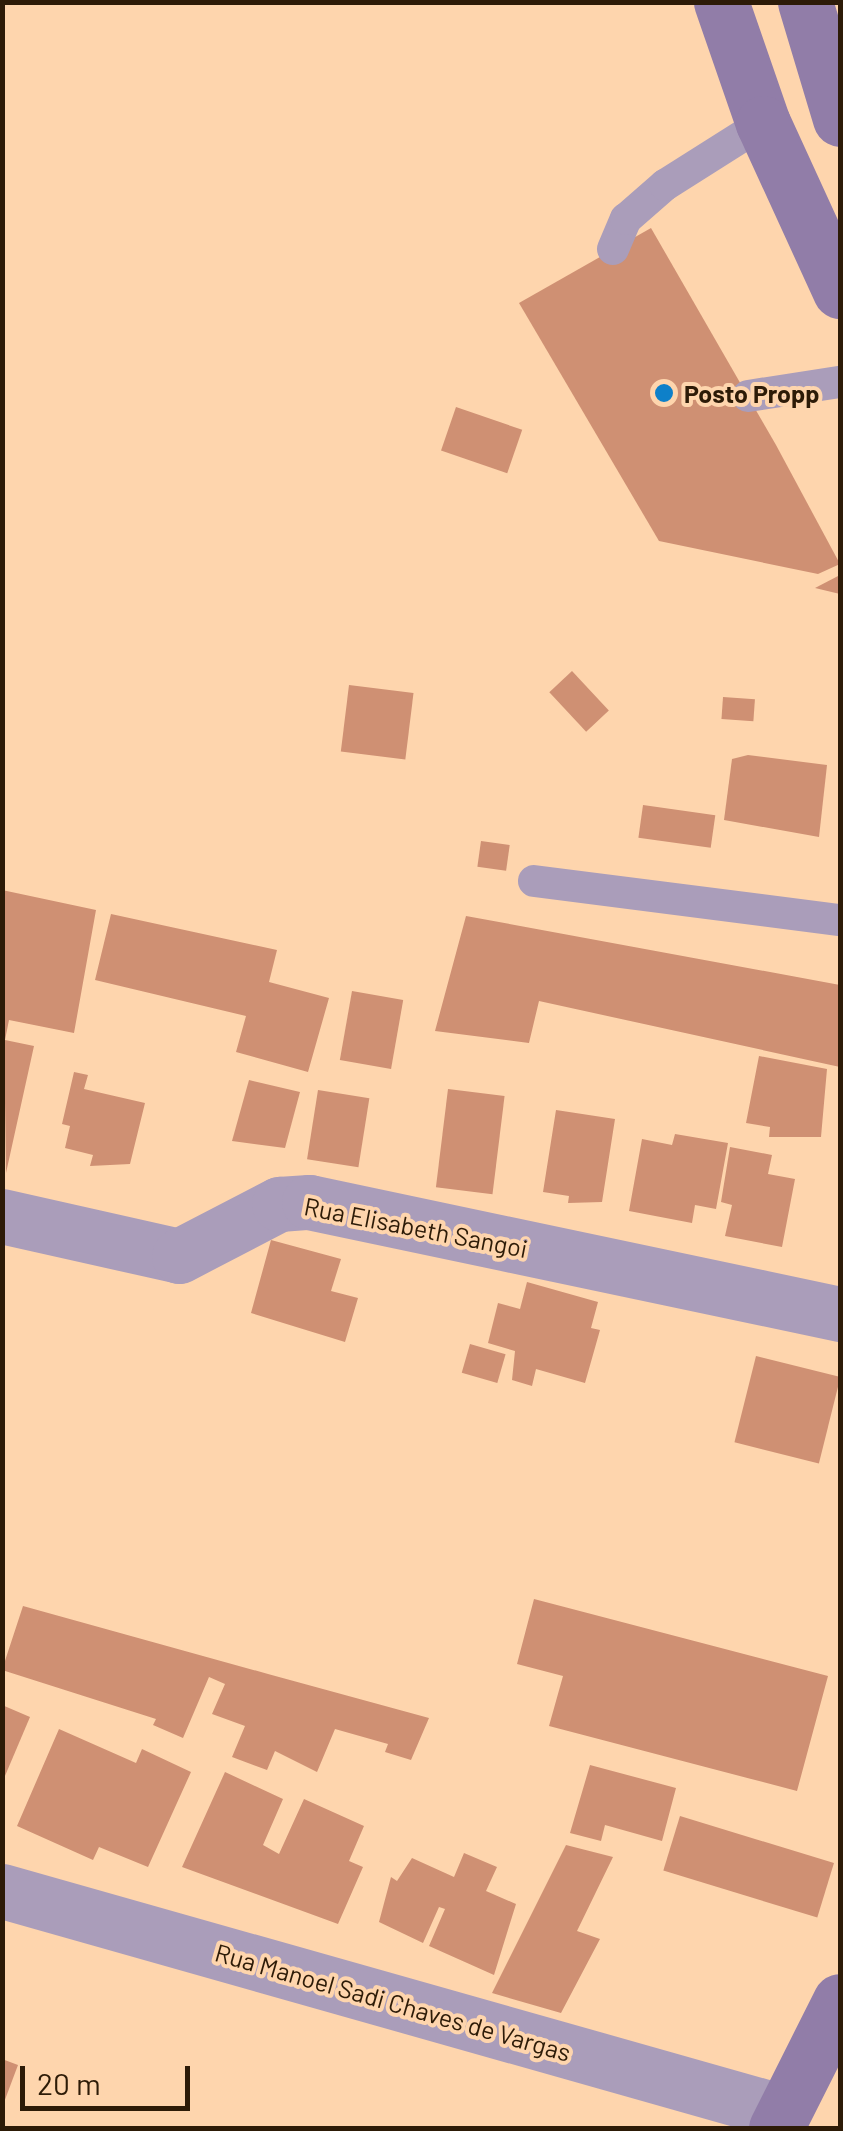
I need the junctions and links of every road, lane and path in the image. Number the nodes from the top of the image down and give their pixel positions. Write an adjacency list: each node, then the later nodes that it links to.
1 (721, 2): 4 (main road)
2 (805, 2): 3 (main road)
3 (840, 119)
4 (763, 123): 5 (lane); 6 (main road)
5 (613, 250)
6 (840, 291)
7 (840, 382): 8 (lane)
8 (748, 396)
9 (534, 880): 10 (lane)
10 (840, 920)
11 (2, 1216): 12 (street, Rua Elisabeth Sangoi)
12 (840, 1314)
13 (2, 1891): 15 (street, Rua Manoel Sadi Chaves de Vargas)
14 (840, 2000): 15 (main road)
15 (779, 2120)

